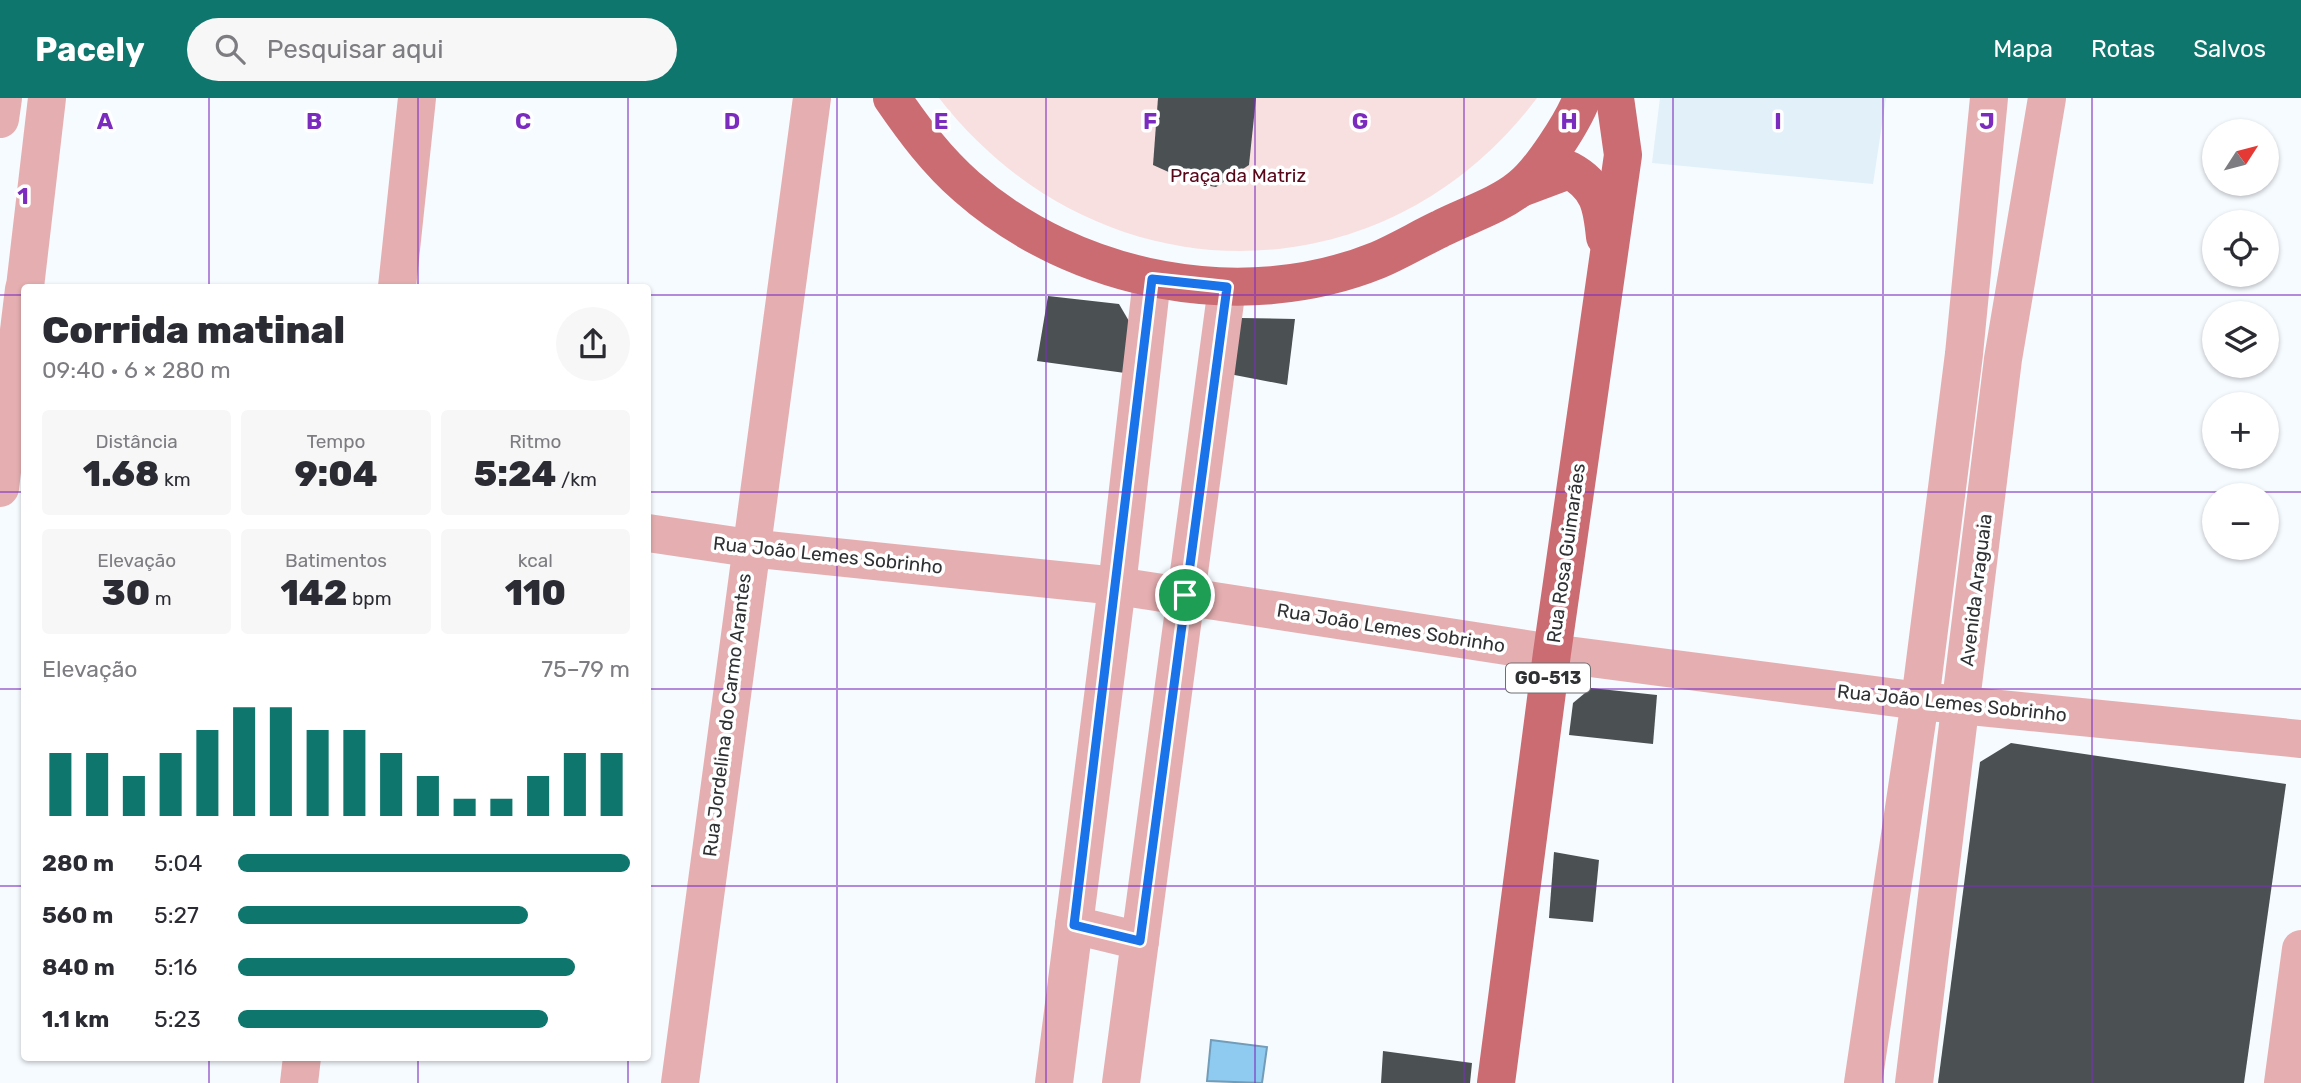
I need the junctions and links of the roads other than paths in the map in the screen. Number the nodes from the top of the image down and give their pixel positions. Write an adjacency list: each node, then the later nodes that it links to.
1 (3, 98): 10 (street)
2 (47, 98): 14 (street)
3 (417, 98): 15 (street)
4 (812, 98): 23 (street, Rua Jordelina do Carmo Arantes)
5 (892, 98): 13 (main road, Rua Rosa Guimarães)
6 (1583, 98): 11 (main road)
7 (1615, 98): 12 (main road, Rua Rosa Guimarães / GO-513)
8 (1989, 98): 18 (street)
9 (2047, 98): 19 (street, Avenida Araguaia)
10 (0, 119)
11 (1520, 188): 12 (main road, Rua Rosa Guimarães / GO-513); 16 (main road, Rua Rosa Guimarães)
12 (1605, 274): 26 (main road, Rua Rosa Guimarães / GO-513)
13 (1152, 279): 16 (main road, Rua Rosa Guimarães); 24 (street)
14 (25, 284)
15 (397, 284)
16 (1227, 287): 25 (street)
17 (21, 330): 20 (street)
18 (1964, 354): 19 (street); 27 (street)
19 (2003, 359): 28 (street, Avenida Araguaia)
20 (10, 445): 21 (street)
21 (0, 488)
22 (651, 533): 23 (street, Rua João Lemes Sobrinho)
23 (749, 548): 24 (street, Rua João Lemes Sobrinho); 37 (street, Rua Jordelina do Carmo Arantes)
24 (1117, 586): 25 (street, Rua João Lemes Sobrinho); 30 (street)
25 (1185, 595): 26 (street, Rua João Lemes Sobrinho); 31 (street)
26 (1552, 653): 27 (street, Rua João Lemes Sobrinho); 40 (main road, Rua Rosa Guimarães / GO-513)
27 (1920, 701): 28 (street, Rua João Lemes Sobrinho); 33 (street)
28 (1962, 705): 29 (street, Rua João Lemes Sobrinho); 34 (street, Avenida Araguaia)
29 (2301, 739)
30 (1074, 925): 31 (street); 38 (street)
31 (1140, 941): 39 (street)
32 (2301, 949): 43 (street)
33 (1872, 1027): 34 (street); 41 (street)
34 (1920, 1033): 42 (street, Avenida Araguaia)
35 (302, 1061): 36 (street)
36 (299, 1083)
37 (680, 1083)
38 (1054, 1083)
39 (1121, 1083)
40 (1496, 1083)
41 (1863, 1083)
42 (1914, 1083)
43 (2283, 1083)

